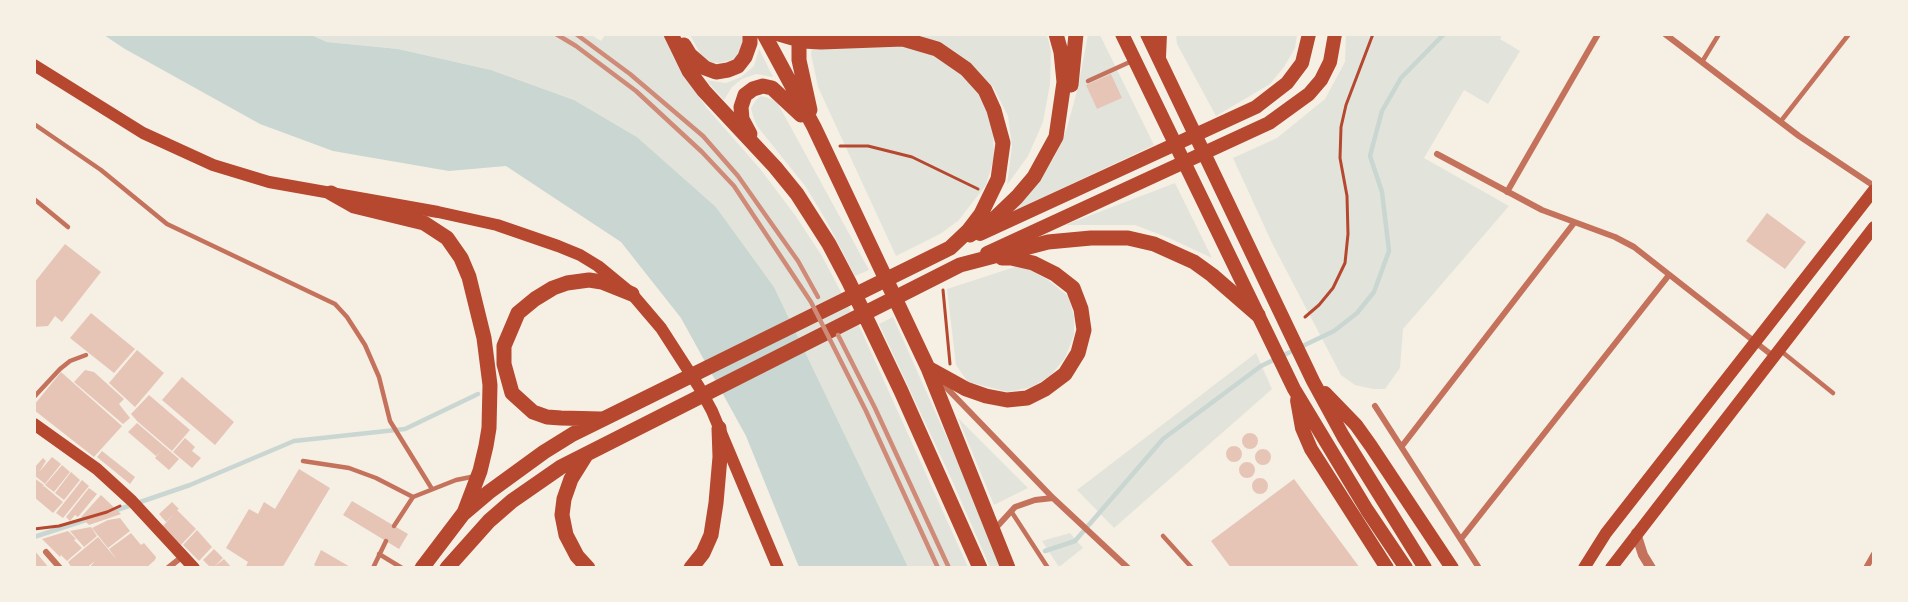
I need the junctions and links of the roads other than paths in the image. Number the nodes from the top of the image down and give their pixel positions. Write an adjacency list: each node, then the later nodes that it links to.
1 (671, 34): 27 (highway)
2 (678, 34): 3 (highway)
3 (750, 34)
4 (764, 34): 25 (highway)
5 (779, 34): 36 (highway)
6 (799, 34): 25 (highway)
7 (1056, 34): 26 (highway)
8 (1076, 34): 26 (highway)
9 (1122, 34): 19 (main road)
10 (1147, 34): 18 (main road)
11 (1160, 34): 18 (main road)
12 (1309, 34): 36 (main road)
13 (1335, 34): 37 (main road)
14 (1598, 34): 30 (street)
15 (1665, 34): 20 (street)
16 (1719, 34): 20 (lane)
17 (1849, 34): 23 (lane)
18 (1159, 59): 45 (main road)
19 (1134, 60): 22 (lane); 40 (main road)
20 (1702, 62): 23 (street)
21 (34, 65): 31 (main road)
22 (1088, 81)
23 (1780, 122): 29 (street)
24 (34, 124): 57 (lane)
25 (814, 127): 27 (highway); 44 (highway)
26 (1056, 137): 36 (highway)
27 (755, 146): 82 (highway)
28 (1437, 154): 30 (street)
29 (1874, 188): 41 (main road)
30 (1508, 192): 33 (street)
31 (331, 193): 39 (main road); 56 (highway)
32 (34, 199): 34 (lane)
33 (1574, 223): 38 (street); 53 (street)
34 (68, 227)
35 (1874, 227): 42 (main road)
36 (950, 248): 50 (highway)
37 (960, 265): 40 (highway); 44 (highway); 54 (highway)
38 (1669, 275): 41 (street); 66 (street)
39 (632, 294): 50 (highway); 52 (main road)
40 (1258, 315): 46 (main road)
41 (1755, 342): 42 (street); 92 (main road)
42 (1776, 353): 47 (lane); 64 (main road)
43 (86, 355): 48 (lane)
44 (928, 368): 59 (street); 63 (highway)
45 (1313, 381): 89 (main road); 90 (main road)
46 (1294, 389): 87 (main road); 88 (main road)
47 (1833, 393)
48 (34, 397)
49 (1376, 406): 53 (street)
50 (609, 417): 61 (highway)
51 (34, 424): 71 (main road)
52 (719, 428): 80 (highway); 81 (main road)
53 (1401, 447): 66 (street)
54 (588, 453): 78 (highway); 79 (highway)
55 (303, 462): 58 (lane)
56 (478, 475): 57 (lane); 61 (highway)
57 (432, 489): 58 (lane)
58 (413, 497): 62 (lane)
59 (1053, 498): 60 (street); 85 (street)
60 (1011, 511): 63 (street); 84 (lane)
61 (464, 514): 77 (highway)
62 (394, 526)
63 (994, 530): 83 (highway)
64 (1636, 533): 93 (main road); 94 (street)
65 (1163, 536): 86 (lane)
66 (1461, 539): 91 (street)
67 (386, 541): 69 (lane)
68 (46, 552): 72 (street)
69 (379, 554): 75 (lane); 76 (lane)
70 (1874, 554): 95 (street)
71 (184, 556): 73 (street); 74 (main road)
72 (60, 567)
73 (168, 567)
74 (194, 567)
75 (373, 567)
76 (402, 567)
77 (422, 567)
78 (447, 567)
79 (588, 567)
80 (691, 567)
81 (778, 567)
82 (980, 567)
83 (1008, 567)
84 (1048, 567)
85 (1128, 567)
86 (1192, 567)
87 (1387, 567)
88 (1406, 567)
89 (1425, 567)
90 (1452, 567)
91 (1479, 567)
92 (1584, 567)
93 (1611, 567)
94 (1651, 567)
95 (1866, 567)

